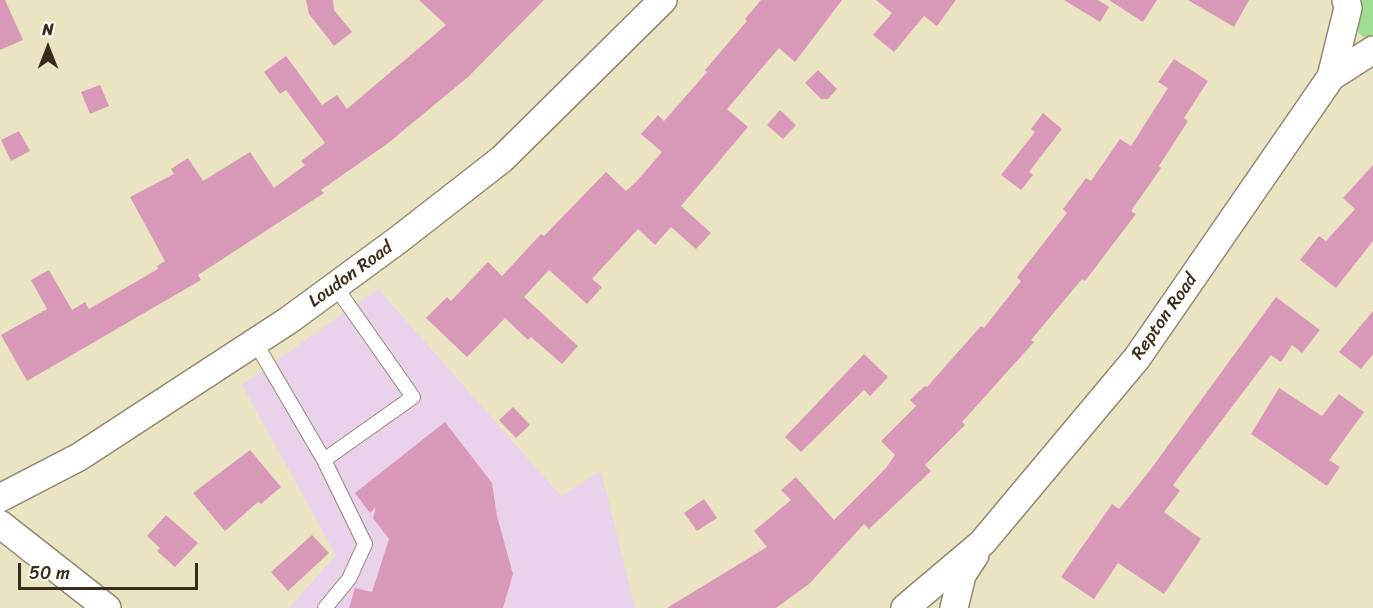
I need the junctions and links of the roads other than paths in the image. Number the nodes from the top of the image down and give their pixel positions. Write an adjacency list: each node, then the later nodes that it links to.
1 (663, 0): 5 (street, Loudon Road)
2 (1346, 0): 4 (street, Repton Road)
3 (1373, 50): 4 (street, Repton Road)
4 (1331, 77): 10 (street, Repton Road)
5 (335, 286): 6 (street, Loudon Road); 7 (lane)
6 (255, 342): 7 (lane); 8 (street, Loudon Road)
7 (324, 460): 12 (lane)
8 (0, 498)
9 (0, 524): 11 (street)
10 (982, 543): 13 (street, Repton Road); 14 (street, Repton Road)
11 (107, 608)
12 (325, 608)
13 (904, 608)
14 (954, 608)

